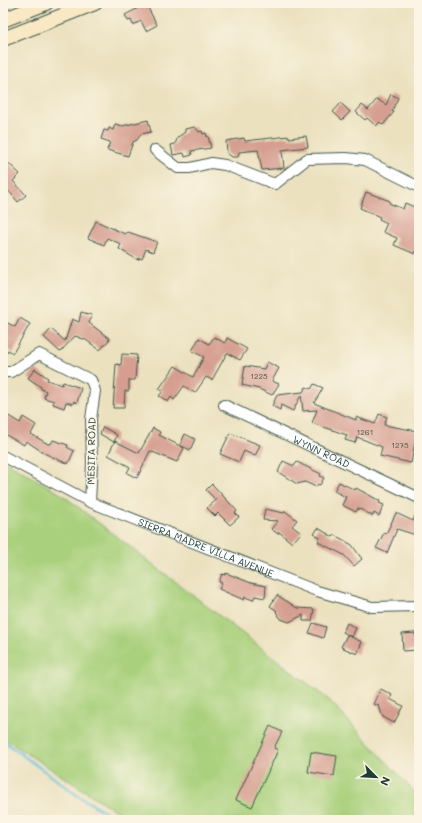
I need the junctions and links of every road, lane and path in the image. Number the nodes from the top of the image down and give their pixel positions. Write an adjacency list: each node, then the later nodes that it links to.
1 (46, 3): 3 (main road)
2 (95, 3): 4 (main road)
3 (3, 20)
4 (3, 38)
5 (155, 150): 6 (street)
6 (419, 187)
7 (3, 372): 11 (street, MESITA ROAD)
8 (224, 405): 10 (street, WYNN ROAD)
9 (3, 456): 11 (street, SIERRA MADRE VILLA AVENUE)
10 (419, 498)
11 (90, 502): 12 (street, SIERRA MADRE VILLA AVENUE)
12 (419, 606)

